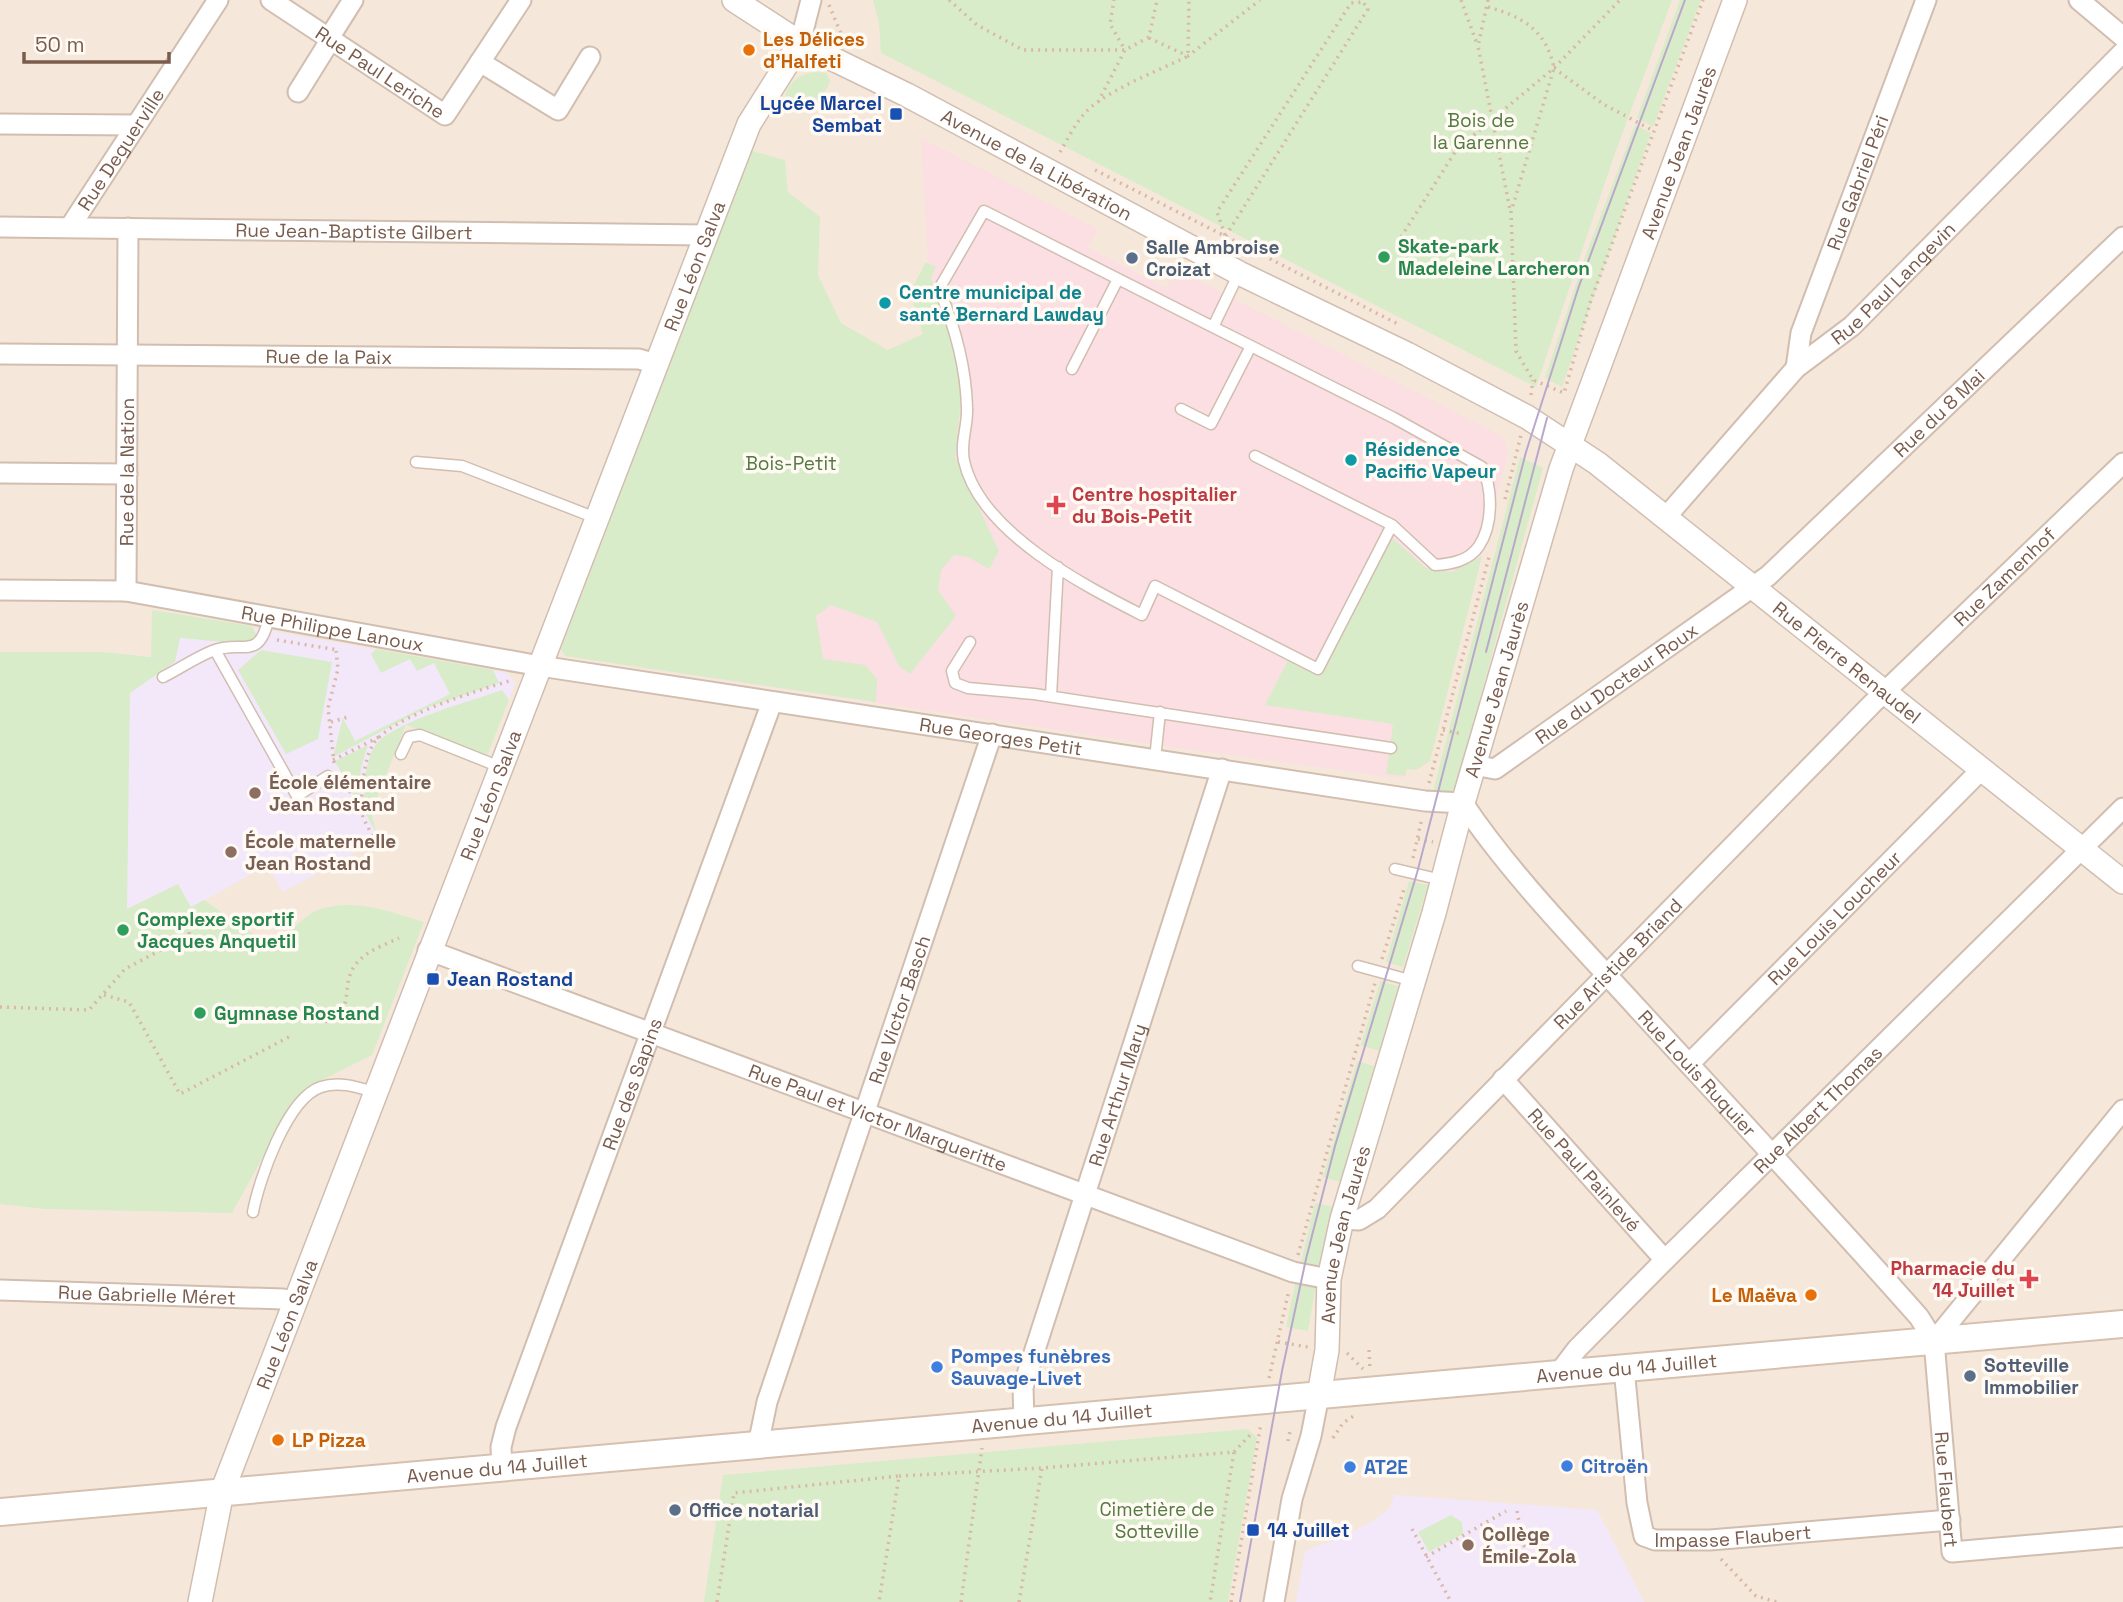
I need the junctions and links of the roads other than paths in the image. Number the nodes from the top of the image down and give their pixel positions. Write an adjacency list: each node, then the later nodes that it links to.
1 (218, 0): 18 (street, Rue Deguerville)
2 (271, 0): 11 (street, Rue Paul Leriche)
3 (353, 0): 11 (street)
4 (521, 0): 15 (street, Rue Paul Leriche)
5 (734, 0): 12 (street, Avenue de la Libération)
6 (811, 0): 12 (street, Rue Léon Salva)
7 (1735, 0): 34 (street, Avenue Jean Jaurès)
8 (1926, 0): 31 (street, Rue Gabriel Péri)
9 (2079, 0): 10 (street)
10 (2123, 37)
11 (330, 38): 15 (street, Rue Paul Leriche); 16 (street)
12 (800, 43): 22 (street, Rue Léon Salva); 24 (street, Avenue de la Libération)
13 (2123, 52): 31 (street, Rue Paul Langevin)
14 (590, 57): 15 (street)
15 (480, 62)
16 (298, 92)
17 (0, 124): 18 (street)
18 (134, 125): 20 (street, Rue Deguerville)
19 (0, 227): 20 (street, Rue Jean-Baptiste Gilbert)
20 (70, 227): 21 (street, Rue Jean-Baptiste Gilbert)
21 (128, 228): 22 (street, Rue Jean-Baptiste Gilbert); 29 (street, Rue de la Nation)
22 (705, 235): 30 (street, Rue Léon Salva)
23 (2123, 237): 44 (street, Rue du 8 Mai)
24 (1239, 273): 26 (lane); 34 (street, Avenue de la Libération)
25 (1118, 279): 26 (lane); 32 (lane); 43 (lane)
26 (1213, 327): 27 (lane)
27 (1251, 346): 33 (lane); 42 (lane)
28 (0, 354): 29 (street, Rue de la Paix)
29 (128, 356): 30 (street, Rue de la Paix); 39 (street, Rue de la Nation)
30 (656, 364): 41 (street, Rue Léon Salva)
31 (1797, 368): 40 (street, Rue Paul Langevin)
32 (1072, 369)
33 (1181, 409)
34 (1569, 444): 40 (street, Rue Pierre Renaudel); 60 (street, Avenue Jean Jaurès)
35 (1255, 456): 42 (lane)
36 (416, 462): 41 (lane)
37 (2123, 463): 52 (street, Rue Zamenhof)
38 (0, 473): 39 (street)
39 (127, 474): 46 (street, Rue de la Nation)
40 (1666, 517): 44 (street, Rue Pierre Renaudel)
41 (596, 519): 50 (street, Rue Léon Salva)
42 (1392, 525): 43 (lane)
43 (1058, 567): 53 (lane)
44 (1754, 587): 52 (street, Rue Pierre Renaudel); 60 (street, Rue du Docteur Roux)
45 (0, 590): 46 (street)
46 (126, 592): 47 (street, Rue Philippe Lanoux)
47 (269, 617): 49 (lane); 50 (street, Rue Philippe Lanoux)
48 (970, 642): 53 (lane)
49 (215, 650): 51 (lane); 64 (lane)
50 (540, 666): 54 (street, Rue Georges Petit); 61 (street, Rue Léon Salva)
51 (163, 677)
52 (1886, 691): 63 (street, Rue Pierre Renaudel); 73 (street, Rue Aristide Briand)
53 (1051, 696): 55 (lane)
54 (772, 702): 56 (street, Rue Georges Petit); 75 (street, Rue des Sapins)
55 (1160, 712): 57 (lane); 59 (lane)
56 (992, 734): 59 (street, Rue Georges Petit); 80 (street, Rue Victor Basch)
57 (1391, 748)
58 (401, 754): 61 (lane)
59 (1155, 759): 62 (street, Rue Georges Petit)
60 (1474, 765): 65 (street, Avenue Jean Jaurès)
61 (500, 767): 71 (street, Rue Léon Salva)
62 (1222, 769): 65 (street, Rue Georges Petit); 82 (street, Rue Arthur Mary)
63 (1981, 770): 67 (street, Rue Pierre Renaudel); 76 (street, Rue Louis Loucheur)
64 (328, 776)
65 (1463, 803): 69 (street, Avenue Jean Jaurès); 73 (street, Rue Louis Ruquier)
66 (2123, 808): 67 (street, Rue Albert Thomas)
67 (2081, 849): 70 (street, Rue Pierre Renaudel); 81 (street, Rue Albert Thomas)
68 (1395, 869): 69 (lane)
69 (1443, 880): 74 (street, Avenue Jean Jaurès)
70 (2123, 882)
71 (428, 950): 75 (street, Rue Paul et Victor Margueritte); 78 (street, Rue Léon Salva)
72 (1357, 967): 74 (lane)
73 (1606, 974): 76 (street, Rue Louis Ruquier); 77 (street, Rue Aristide Briand)
74 (1414, 981): 84 (street, Avenue Jean Jaurès)
75 (652, 1032): 80 (street, Rue Paul et Victor Margueritte); 96 (street, Rue des Sapins)
76 (1689, 1064): 81 (street, Rue Louis Ruquier)
77 (1503, 1079): 84 (street, Rue Aristide Briand); 85 (street, Rue Paul Painlevé)
78 (374, 1092): 83 (lane); 88 (street, Rue Léon Salva)
79 (2123, 1110): 90 (street)
80 (866, 1111): 82 (street, Rue Paul et Victor Margueritte); 95 (street, Rue Victor Basch)
81 (1773, 1153): 85 (street, Rue Albert Thomas); 90 (street, Rue Louis Ruquier)
82 (1084, 1192): 86 (street, Rue Paul et Victor Margueritte); 94 (street, Rue Arthur Mary)
83 (253, 1212)
84 (1342, 1219): 86 (street, Avenue Jean Jaurès)
85 (1665, 1261): 92 (street, Rue Albert Thomas)
86 (1329, 1279): 93 (street, Avenue Jean Jaurès)
87 (0, 1290): 88 (street, Rue Gabrielle Méret)
88 (294, 1302): 97 (street, Rue Léon Salva)
89 (2123, 1324): 90 (main road, Avenue du 14 Juillet)
90 (1934, 1341): 91 (main road, Avenue du 14 Juillet); 99 (street, Rue Flaubert)
91 (1624, 1368): 92 (main road, Avenue du 14 Juillet); 99 (street, Impasse Flaubert)
92 (1558, 1374): 93 (main road, Avenue du 14 Juillet)
93 (1319, 1395): 94 (main road, Avenue du 14 Juillet); 101 (street)
94 (1024, 1421): 95 (main road, Avenue du 14 Juillet)
95 (758, 1444): 96 (main road, Avenue du 14 Juillet)
96 (502, 1467): 97 (main road, Avenue du 14 Juillet)
97 (222, 1492): 98 (main road, Avenue du 14 Juillet); 102 (street, Rue Léon Salva)
98 (0, 1512)
99 (1950, 1520): 100 (street, Rue Flaubert)
100 (2123, 1537)
101 (1275, 1601)
102 (200, 1602)

